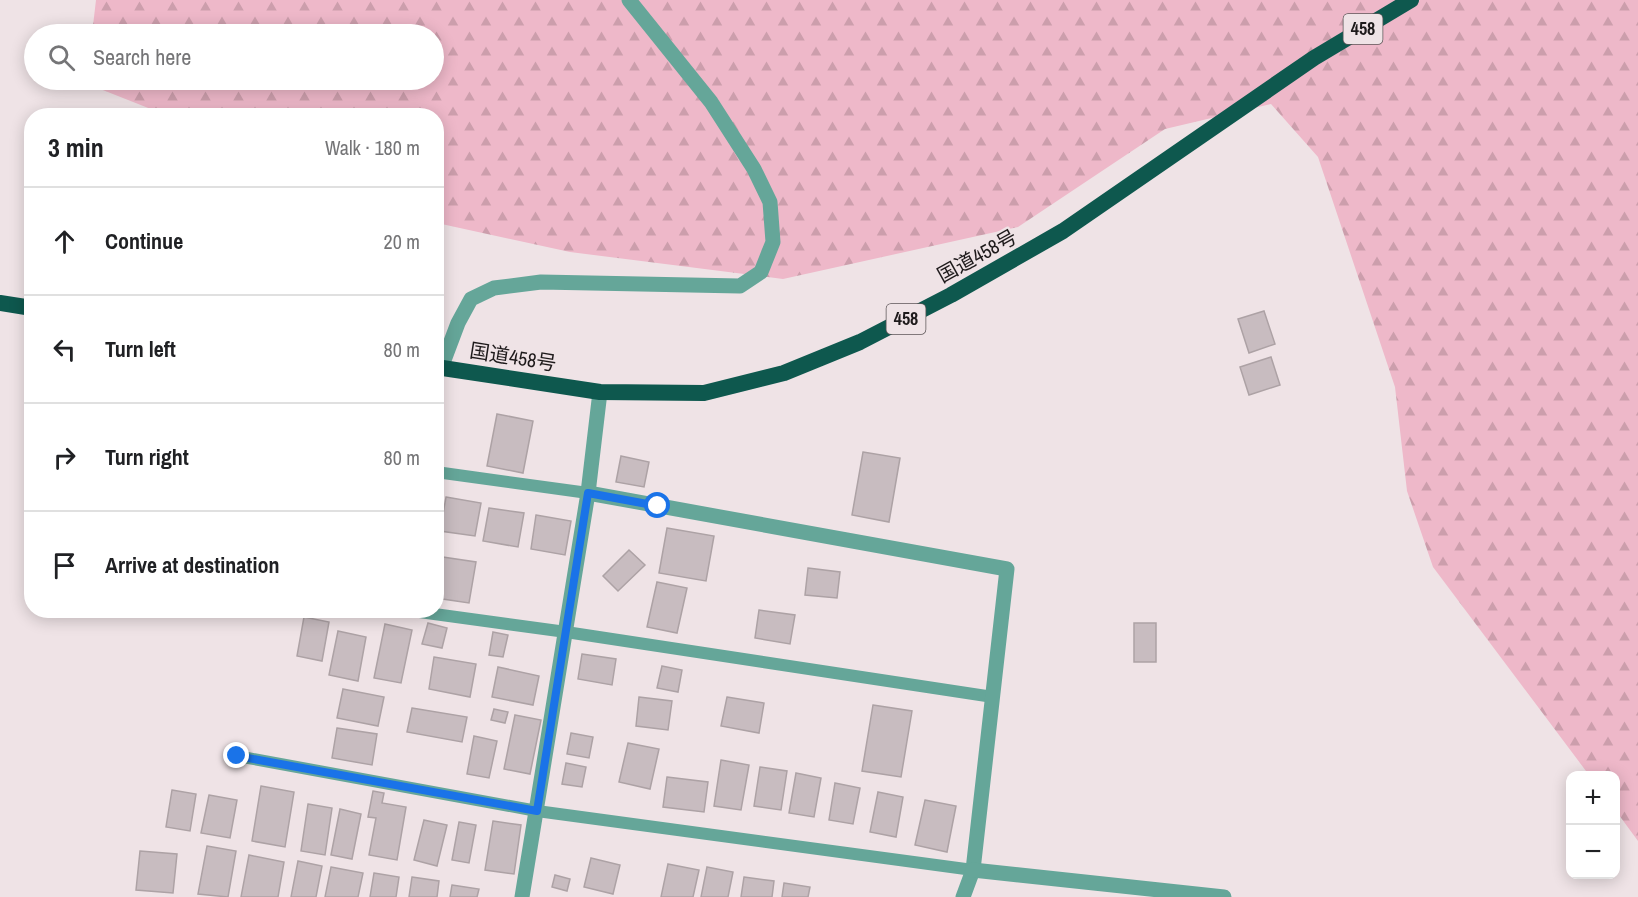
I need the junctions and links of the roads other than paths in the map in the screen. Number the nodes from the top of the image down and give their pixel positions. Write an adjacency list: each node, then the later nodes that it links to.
1 (629, 0): 5 (street)
2 (1411, 0): 7 (highway, 国道458号 / 458)
3 (0, 303): 4 (highway)
4 (24, 307)
5 (444, 356)
6 (444, 369): 7 (highway, 国道458号 / 458)
7 (600, 392): 9 (street)
8 (444, 473): 9 (lane)
9 (588, 493): 11 (street); 12 (street)
10 (444, 615): 11 (lane)
11 (566, 632): 12 (lane); 14 (street)
12 (993, 697): 15 (street)
13 (237, 756): 14 (lane)
14 (537, 811): 15 (lane); 16 (street)
15 (973, 870): 17 (street); 18 (street)
16 (522, 897)
17 (963, 897)
18 (1224, 897)

